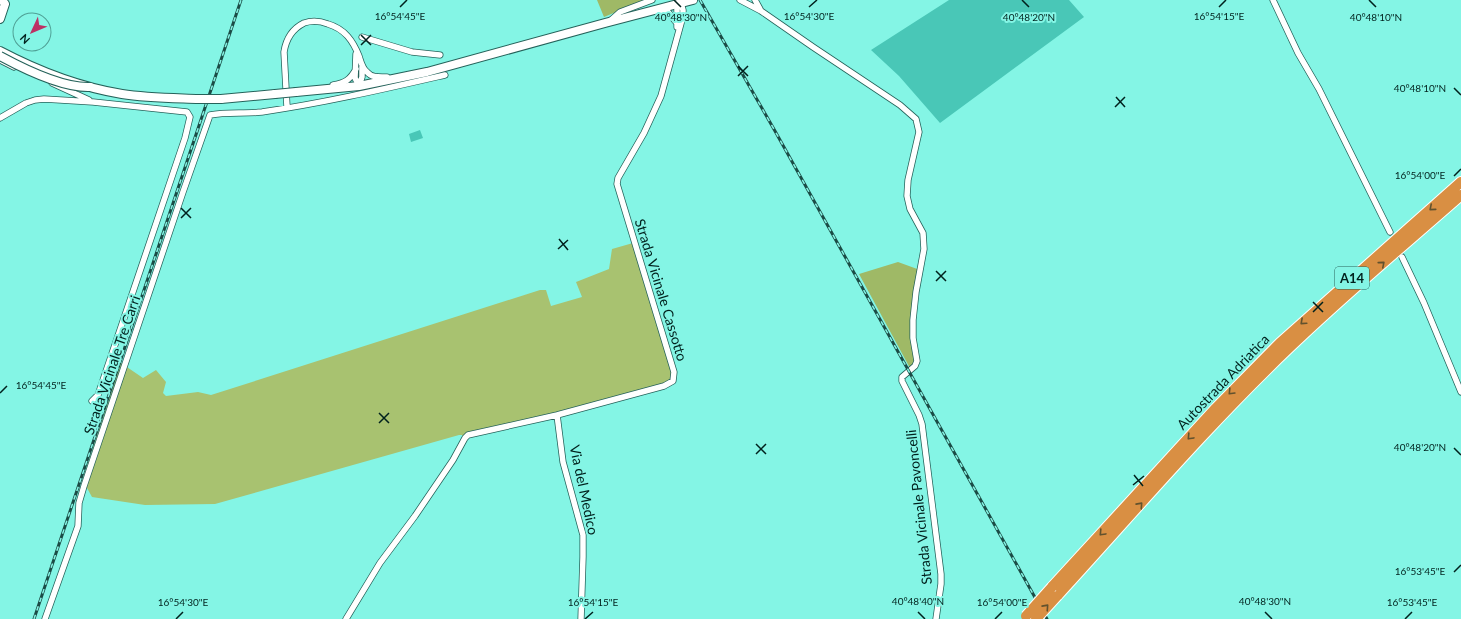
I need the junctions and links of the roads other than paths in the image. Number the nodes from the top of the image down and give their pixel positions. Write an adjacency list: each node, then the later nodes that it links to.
1 (652, 0): 9 (street)
2 (740, 0): 5 (street, Strada Vicinale Pavoncelli)
3 (1273, 0): 32 (street)
4 (688, 1): 7 (main road); 10 (street); 11 (street)
5 (751, 1): 42 (street, Strada Vicinale Pavoncelli)
6 (4, 2): 8 (main road)
7 (657, 9): 9 (main road); 10 (street)
8 (0, 19)
9 (610, 21): 23 (main road)
10 (677, 25): 11 (street)
11 (677, 32): 37 (street, Strada Vicinale Cassotto)
12 (362, 37): 16 (street)
13 (355, 48): 18 (street); 21 (street); 28 (street)
14 (0, 51): 25 (main road, bridge)
15 (0, 55): 20 (street); 25 (main road, bridge)
16 (440, 55)
17 (0, 60): 20 (street)
18 (361, 62): 23 (street); 24 (street)
19 (0, 67): 20 (street)
20 (19, 69): 27 (street)
21 (356, 69): 24 (street); 26 (street)
22 (445, 75): 28 (street)
23 (403, 78): 24 (main road)
24 (359, 86): 26 (main road)
25 (90, 87): 26 (main road, bridge)
26 (308, 91)
27 (93, 102): 29 (street); 36 (street)
28 (287, 108): 39 (street, Strada Vicinale Tre Carri)
29 (0, 118)
30 (1461, 182): 34 (highway, Autostrada Adriatica / A14, one-way to 34)
31 (1461, 195): 34 (highway, Autostrada Adriatica / A14, one-way to 31)
32 (1390, 232)
33 (1402, 257): 35 (street)
34 (1249, 381): 38 (highway, Autostrada Adriatica / A14, bridge)
35 (1461, 392)
36 (92, 401)
37 (557, 414): 40 (street, Strada Vicinale Cassotto); 41 (street, Via del Medico)
38 (1028, 618)
39 (45, 619)
40 (346, 619)
41 (581, 619)
42 (936, 619)

